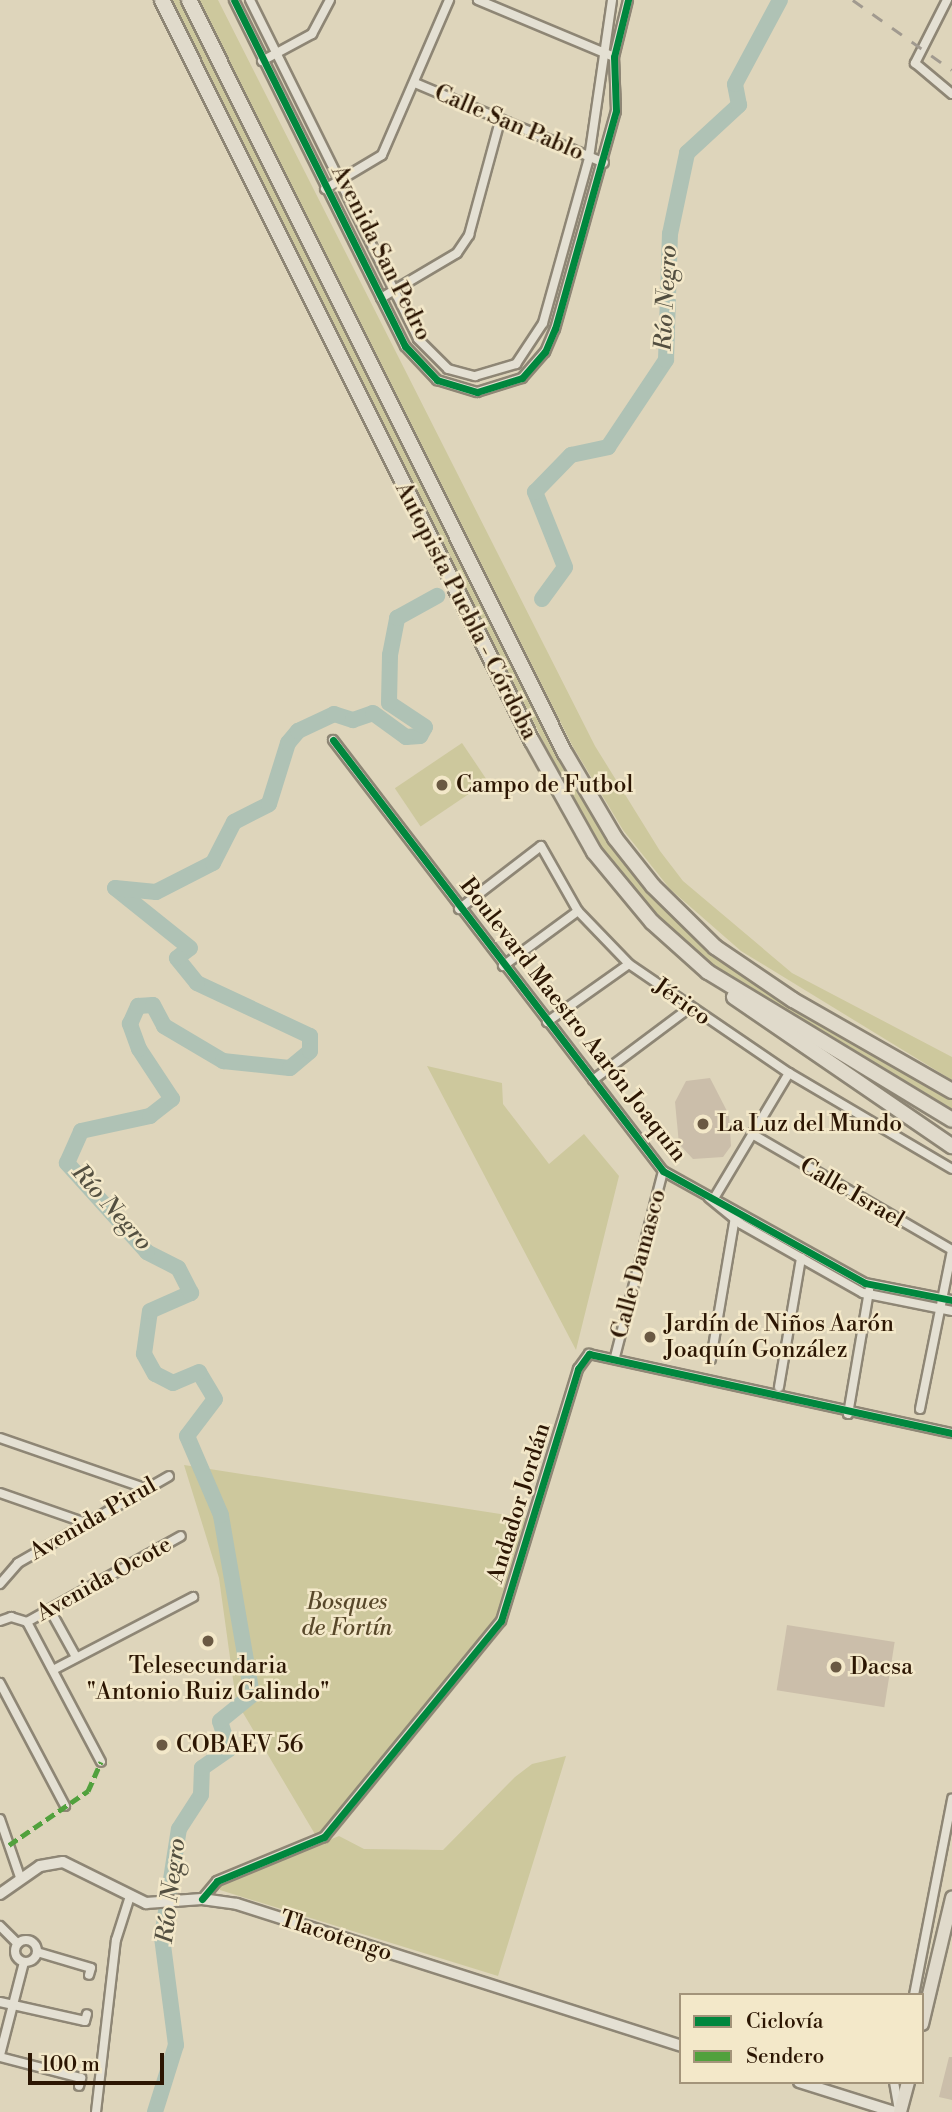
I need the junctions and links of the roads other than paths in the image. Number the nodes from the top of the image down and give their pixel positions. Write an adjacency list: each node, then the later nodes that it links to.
1 (162, 0): 29 (highway, Autopista Puebla - Córdoba)
2 (189, 0): 34 (highway, Autopista Puebla - Córdoba)
3 (234, 0): 14 (street, Avenida San Pedro)
4 (250, 0): 12 (street, Avenida San Pedro)
5 (330, 0): 12 (street)
6 (449, 0): 15 (street)
7 (478, 0): 11 (street)
8 (612, 0): 11 (street, Avenida San Pedro)
9 (628, 0): 13 (street, Avenida San Pedro)
10 (947, 0): 16 (street)
11 (601, 51): 13 (street); 18 (street, Avenida San Pedro)
12 (275, 54): 14 (street); 20 (street, Avenida San Pedro)
13 (614, 57): 19 (street, Avenida San Pedro)
14 (262, 61): 21 (street, Avenida San Pedro)
15 (415, 83): 17 (street, Calle San Pablo); 20 (street)
16 (952, 94)
17 (500, 121): 18 (street, Calle San Pablo); 22 (street)
18 (589, 158): 19 (street, Calle San Pablo); 22 (street, Avenida San Pedro)
19 (604, 163): 23 (street, Avenida San Pedro)
20 (339, 183): 21 (street); 22 (street, Avenida San Pedro)
21 (326, 189): 23 (street, Avenida San Pedro)
22 (395, 292): 23 (street)
23 (381, 298)
24 (333, 740): 25 (street, Boulevard Maestro Aarón Joaquín)
25 (459, 909): 26 (street, Jérico); 28 (street, Boulevard Maestro Aarón Joaquín)
26 (578, 911): 27 (street, Jérico); 28 (street)
27 (629, 964): 30 (street, Jérico); 31 (street)
28 (503, 966): 31 (street, Boulevard Maestro Aarón Joaquín)
29 (708, 972): 35 (highway, Autopista Puebla - Córdoba); 37 (highway)
30 (688, 1009): 32 (street, Jérico); 33 (street)
31 (547, 1022): 33 (street, Boulevard Maestro Aarón Joaquín)
32 (789, 1073): 36 (street); 38 (street, Jérico)
33 (593, 1080): 39 (street, Boulevard Maestro Aarón Joaquín)
34 (952, 1091)
35 (952, 1120)
36 (752, 1134): 40 (street); 43 (street, Calle Israel)
37 (952, 1146)
38 (952, 1169)
39 (663, 1171): 40 (street, Boulevard Maestro Aarón Joaquín); 51 (street, Calle Damasco)
40 (712, 1200): 41 (street, Boulevard Maestro Aarón Joaquín)
41 (736, 1215): 42 (street, Boulevard Maestro Aarón Joaquín); 44 (street, Boulevard Maestro Aarón Joaquín); 52 (street)
42 (802, 1248): 44 (street); 45 (street, Boulevard Maestro Aarón Joaquín)
43 (952, 1250): 47 (street)
44 (801, 1259): 46 (street, Boulevard Maestro Aarón Joaquín); 53 (street)
45 (870, 1285): 46 (street); 47 (street, Boulevard Maestro Aarón Joaquín)
46 (868, 1295): 49 (street, Boulevard Maestro Aarón Joaquín); 55 (street)
47 (941, 1298): 48 (street, Boulevard Maestro Aarón Joaquín); 49 (street)
48 (952, 1300)
49 (939, 1308): 50 (street, Boulevard Maestro Aarón Joaquín); 54 (street)
50 (952, 1311)
51 (615, 1357): 55 (street, Andador Jordán); 79 (street, Andador Jordán)
52 (710, 1359)
53 (779, 1387)
54 (920, 1409)
55 (848, 1414): 56 (street, Andador Jordán)
56 (952, 1433)
57 (0, 1438): 59 (street)
58 (169, 1475): 59 (street, Avenida Pirul)
59 (147, 1489): 61 (street, Avenida Pirul)
60 (0, 1493): 61 (street)
61 (89, 1524): 63 (street, Avenida Pirul)
62 (181, 1536): 65 (street, Avenida Ocote)
63 (0, 1584)
64 (193, 1597): 68 (street)
65 (50, 1609): 67 (street, Avenida Ocote); 68 (street)
66 (0, 1621): 67 (street)
67 (27, 1622): 69 (street)
68 (76, 1657): 69 (street)
69 (53, 1670): 71 (street)
70 (0, 1684): 73 (street)
71 (101, 1762)
72 (952, 1799): 85 (street)
73 (65, 1806)
74 (0, 1819): 75 (street)
75 (20, 1877): 76 (street, Tlacotengo); 77 (street, Tlacotengo)
76 (0, 1894)
77 (130, 1896): 79 (street, Tlacotengo); 96 (street)
78 (952, 1898): 89 (main road)
79 (202, 1899): 90 (street, Tlacotengo)
80 (0, 1926): 81 (street)
81 (18, 1944): 82 (street); 83 (street)
82 (37, 1952): 83 (street); 84 (street)
83 (24, 1962): 87 (street)
84 (89, 1975)
85 (914, 1993)
86 (0, 2001): 87 (street)
87 (12, 2005): 88 (street); 91 (street)
88 (87, 2014)
89 (924, 2016)
90 (679, 2045)
91 (0, 2056): 95 (street)
92 (806, 2084): 97 (street)
93 (894, 2084): 97 (street)
94 (907, 2084): 97 (main road)
95 (79, 2086)
96 (96, 2112)
97 (898, 2112)

